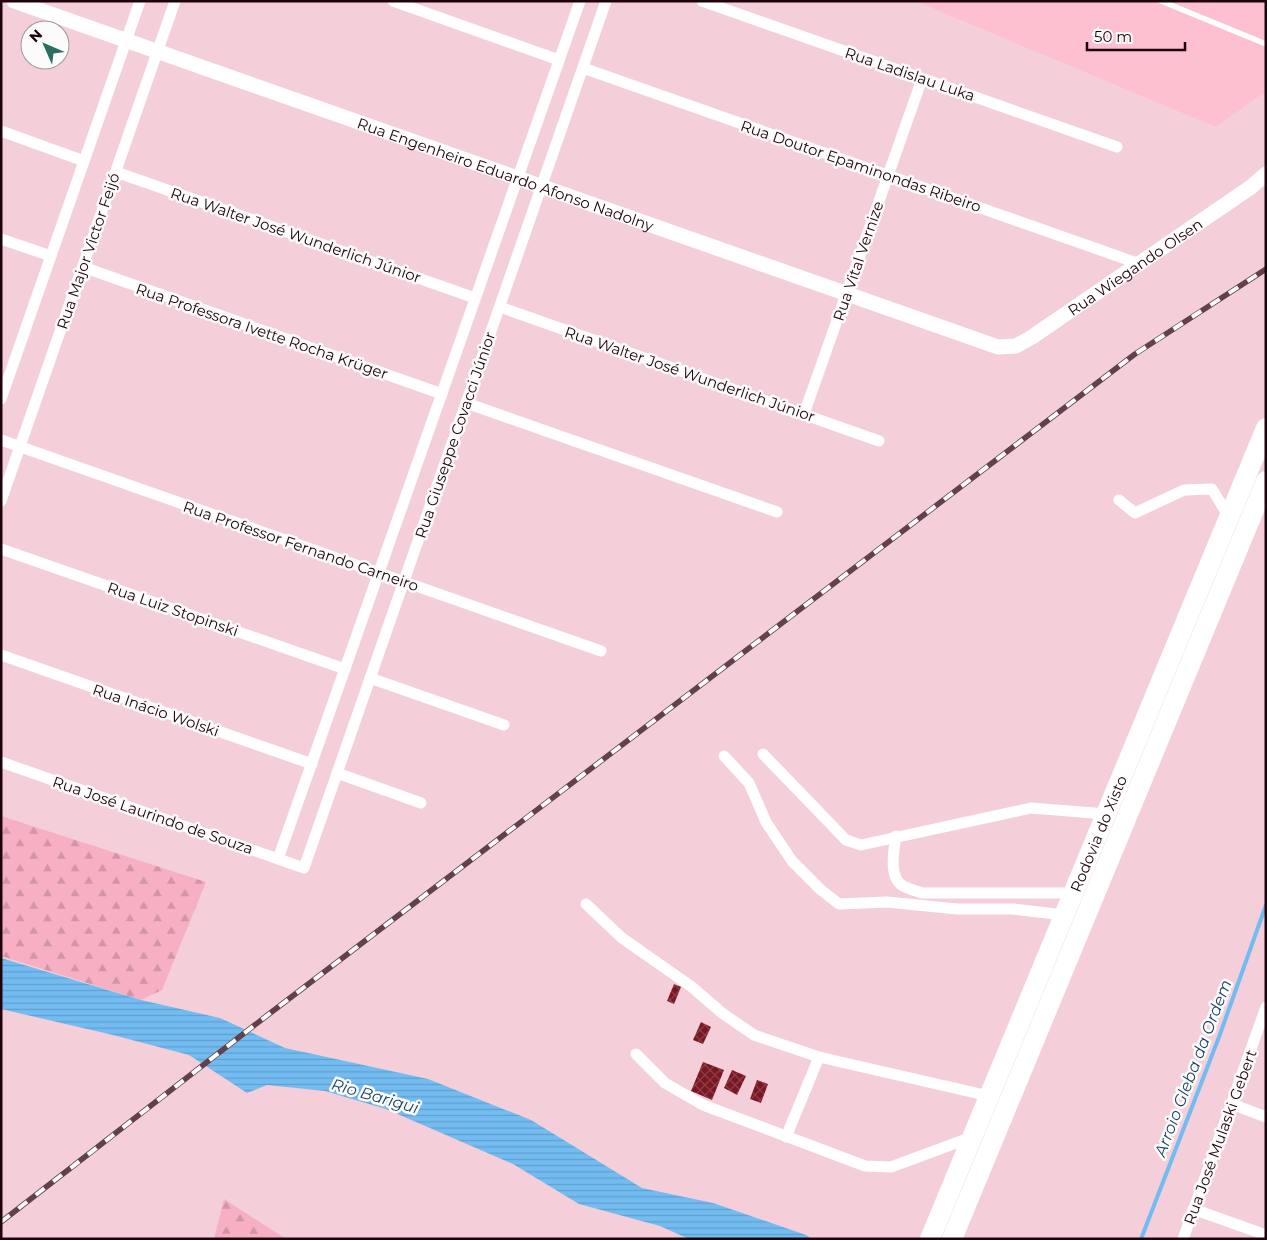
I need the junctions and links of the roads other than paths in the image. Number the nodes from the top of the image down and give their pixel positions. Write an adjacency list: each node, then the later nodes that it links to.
1 (14, 1): 9 (street, Rua Engenheiro Eduardo Afonso Nadolny)
2 (140, 1): 9 (street)
3 (175, 1): 11 (street, Rua Major Victor Feijó)
4 (393, 1): 12 (street)
5 (580, 1): 12 (street, Rua Giuseppe Covacci Júnior)
6 (606, 1): 13 (street, Rua Giuseppe Covacci Júnior)
7 (702, 1): 14 (street, Rua Ladislau Luka)
8 (1161, 1): 10 (lane)
9 (126, 41): 11 (street, Rua Engenheiro Eduardo Afonso Nadolny); 17 (street)
10 (1266, 44)
11 (158, 52): 18 (street, Rua Major Victor Feijó); 21 (street, Rua Engenheiro Eduardo Afonso Nadolny)
12 (559, 60): 21 (street, Rua Giuseppe Covacci Júnior)
13 (583, 68): 20 (street, Rua Doutor Epaminondas Ribeiro); 22 (street, Rua Giuseppe Covacci Júnior)
14 (922, 79): 16 (street, Rua Ladislau Luka); 20 (street, Rua Vital Vernize)
15 (1, 131): 17 (street)
16 (1117, 147)
17 (84, 161): 24 (street)
18 (116, 172): 26 (street, Rua Major Victor Feijó); 28 (street, Rua Walter José Wunderlich Júnior)
19 (1266, 174): 25 (street, Rua Wiegando Olsen)
20 (888, 175): 25 (street, Rua Doutor Epaminondas Ribeiro); 27 (street, Rua Vital Vernize)
21 (517, 178): 22 (street, Rua Engenheiro Eduardo Afonso Nadolny); 28 (street, Rua Giuseppe Covacci Júnior)
22 (542, 187): 27 (street, Rua Engenheiro Eduardo Afonso Nadolny); 29 (street, Rua Giuseppe Covacci Júnior)
23 (1, 239): 24 (street)
24 (51, 256): 32 (street)
25 (1140, 264): 30 (street, Rua Wiegando Olsen)
26 (83, 268): 31 (street, Rua Professora Ivette Rocha Krüger); 38 (street, Rua Major Victor Feijó)
27 (846, 294): 30 (street, Rua Engenheiro Eduardo Afonso Nadolny); 34 (street, Rua Vital Vernize)
28 (475, 298): 31 (street, Rua Giuseppe Covacci Júnior)
29 (500, 307): 33 (street, Rua Giuseppe Covacci Júnior); 34 (street, Rua Walter José Wunderlich Júnior)
30 (998, 347)
31 (442, 394): 47 (street, Rua Giuseppe Covacci Júnior)
32 (1, 399)
33 (466, 403): 42 (street); 48 (street, Rua Giuseppe Covacci Júnior)
34 (804, 414): 37 (street, Rua Walter José Wunderlich Júnior)
35 (1266, 428): 43 (highway, Rodovia do Xisto)
36 (1, 440): 38 (street, Rua Professor Fernando Carneiro)
37 (879, 441)
38 (20, 447): 41 (street, Rua Major Victor Feijó); 47 (street, Rua Professor Fernando Carneiro)
39 (1266, 481): 46 (highway, Rodovia do Xisto)
40 (1119, 500): 43 (street)
41 (1, 501)
42 (777, 512)
43 (1229, 517): 60 (highway, Rodovia do Xisto)
44 (1266, 517): 46 (highway)
45 (1, 549): 51 (street, Rua Luiz Stopinski)
46 (1233, 560): 78 (highway, Rodovia do Xisto)
47 (379, 573): 48 (street, Rua Professor Fernando Carneiro); 51 (street, Rua Giuseppe Covacci Júnior)
48 (404, 582): 49 (street, Rua Professor Fernando Carneiro); 52 (street, Rua Giuseppe Covacci Júnior)
49 (601, 651)
50 (1, 655): 57 (street, Rua Inácio Wolski)
51 (345, 669): 57 (street, Rua Giuseppe Covacci Júnior)
52 (370, 678): 53 (street); 58 (street, Rua Giuseppe Covacci Júnior)
53 (504, 726)
54 (763, 754): 61 (street)
55 (724, 756): 66 (street)
56 (1, 762): 62 (street, Rua José Laurindo de Souza)
57 (312, 764): 62 (street, Rua Giuseppe Covacci Júnior)
58 (337, 773): 59 (street); 63 (street, Rua Giuseppe Covacci Júnior)
59 (421, 802)
60 (1106, 814): 61 (street); 64 (highway, Rodovia do Xisto)
61 (896, 836): 64 (street)
62 (278, 859): 63 (street, Rua José Laurindo de Souza)
63 (304, 868)
64 (1073, 893): 66 (highway, Rodovia do Xisto)
65 (586, 904): 69 (street)
66 (1064, 915): 70 (highway, Rodovia do Xisto)
67 (1266, 1007): 71 (street, Rua José Mulaski Gebert)
68 (636, 1054): 73 (street)
69 (819, 1057): 70 (street); 73 (street)
70 (989, 1096): 74 (highway, Rodovia do Xisto)
71 (1232, 1104): 72 (street); 75 (street, Rua José Mulaski Gebert)
72 (1266, 1116)
73 (786, 1137): 74 (street)
74 (972, 1137): 77 (highway, Rodovia do Xisto)
75 (1193, 1209): 76 (street); 79 (street, Rua José Mulaski Gebert)
76 (1266, 1235)
77 (930, 1239)
78 (952, 1239)
79 (1183, 1239)

